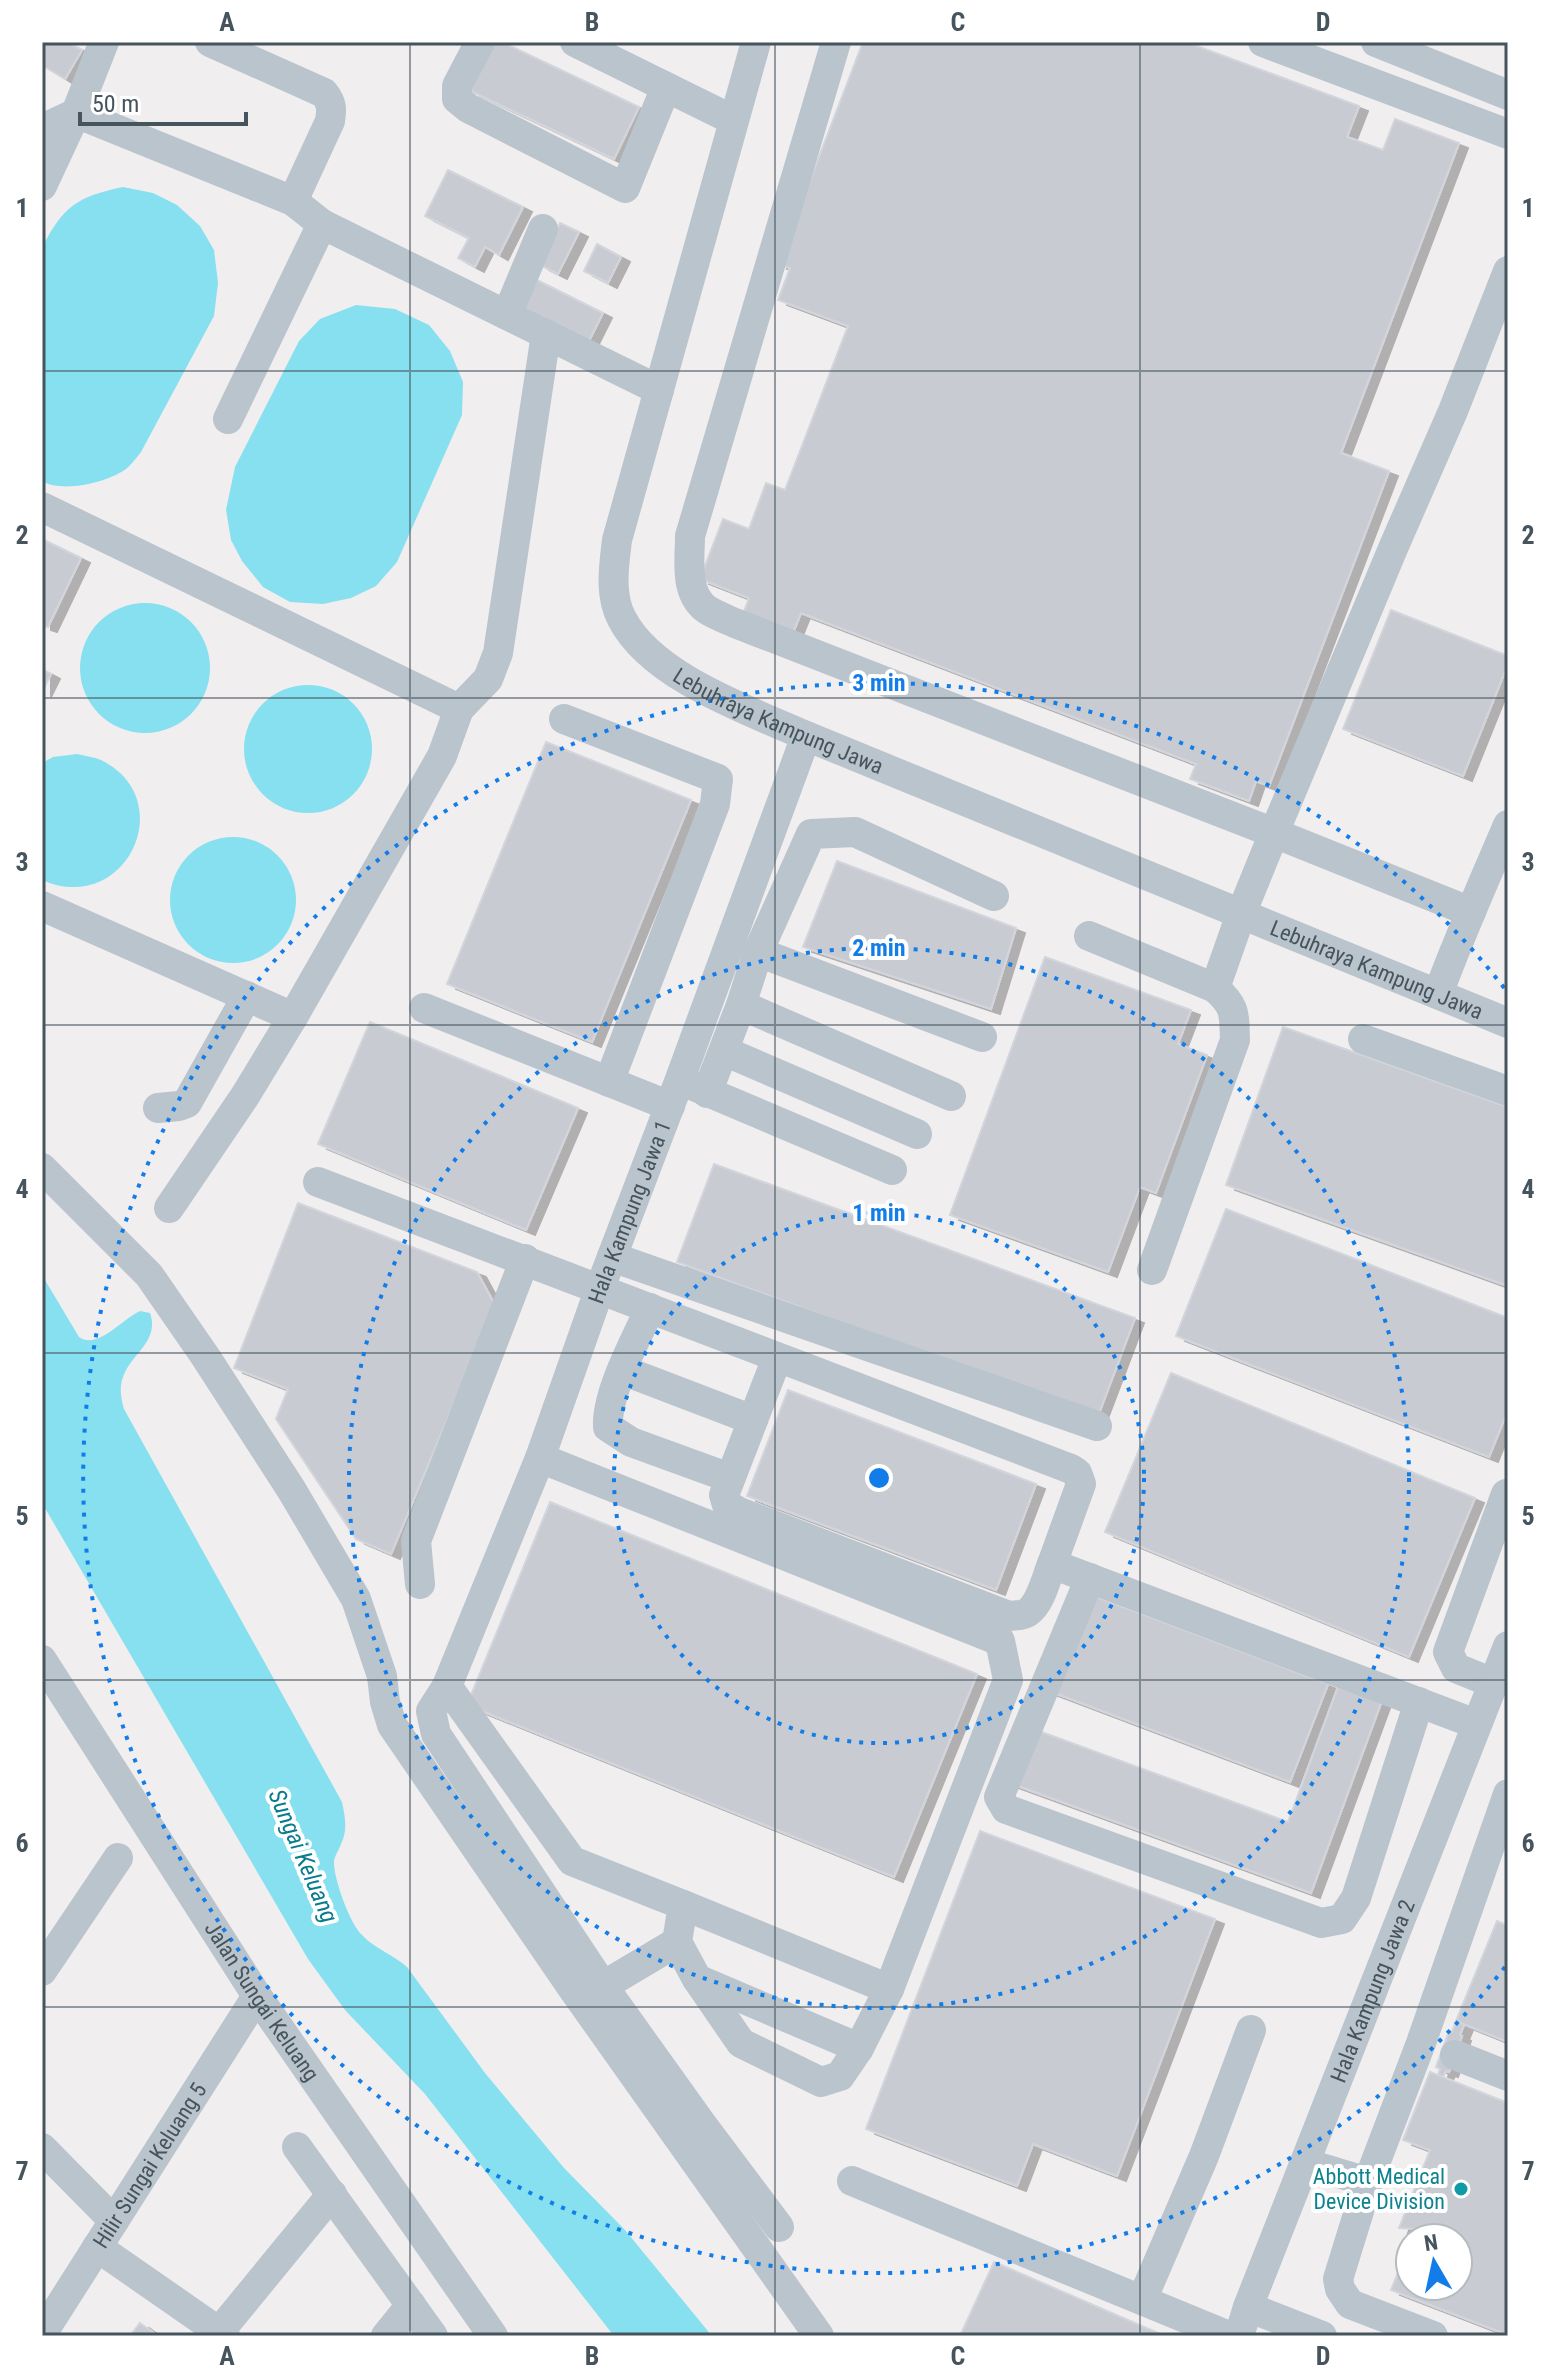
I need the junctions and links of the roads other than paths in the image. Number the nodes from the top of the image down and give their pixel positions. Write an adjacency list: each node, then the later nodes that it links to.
1 (104, 42): 11 (street)
2 (210, 42): 16 (street)
3 (480, 42): 9 (street)
4 (575, 42): 9 (street)
5 (756, 42): 12 (street, Lebuhraya Kampung Jawa)
6 (836, 42): 29 (street)
7 (1263, 42): 14 (street)
8 (1376, 42): 10 (street)
9 (666, 87): 12 (street)
10 (1508, 95)
11 (76, 113): 13 (street); 15 (street); 16 (street)
12 (733, 120): 22 (street, Lebuhraya Kampung Jawa)
13 (42, 129)
14 (1508, 134)
15 (42, 186)
16 (293, 201): 17 (street)
17 (322, 224): 20 (street); 23 (street)
18 (543, 229): 20 (street)
19 (1508, 271): 29 (street)
20 (507, 315): 21 (street)
21 (546, 334): 22 (street); 25 (street)
22 (659, 390): 27 (street, Lebuhraya Kampung Jawa)
23 (228, 419)
24 (42, 507): 25 (street)
25 (459, 709): 42 (street)
26 (564, 719): 47 (street)
27 (806, 736): 34 (street, Lebuhraya Kampung Jawa); 49 (street, Hala Kampung Jawa 1)
28 (1508, 825): 30 (street)
29 (1274, 833): 33 (street); 34 (street)
30 (1501, 865): 33 (street)
31 (994, 896): 36 (street)
32 (42, 906): 39 (street)
33 (1471, 912): 38 (street)
34 (1241, 914): 37 (street); 38 (street, Lebuhraya Kampung Jawa)
35 (1089, 936): 37 (street)
36 (758, 952): 40 (street); 44 (street)
37 (1215, 988): 60 (street)
38 (1438, 994): 43 (street, Lebuhraya Kampung Jawa)
39 (247, 996): 42 (street); 52 (street)
40 (741, 1005): 46 (street); 51 (street)
41 (424, 1008): 47 (street)
42 (293, 1017): 57 (street)
43 (1508, 1023)
44 (982, 1037)
45 (1363, 1039): 48 (street)
46 (724, 1051): 50 (street); 53 (street)
47 (609, 1082): 49 (street)
48 (1508, 1091)
49 (675, 1093): 50 (street); 58 (street, Hala Kampung Jawa 1)
50 (707, 1093): 55 (street)
51 (951, 1096)
52 (158, 1108)
53 (917, 1134)
54 (42, 1168): 109 (street)
55 (892, 1170)
56 (318, 1182): 59 (street)
57 (169, 1208)
58 (612, 1257): 61 (street, Hala Kampung Jawa 1); 66 (street)
59 (525, 1259): 61 (street); 72 (street)
60 (1152, 1270)
61 (600, 1288): 62 (street); 67 (street, Hala Kampung Jawa 1)
62 (650, 1308): 63 (street); 64 (street)
63 (777, 1358): 65 (street); 70 (street)
64 (622, 1370): 65 (street); 68 (street)
65 (753, 1420): 68 (street)
66 (1097, 1426)
67 (540, 1458): 76 (street, Hala Kampung Jawa 1); 86 (street)
68 (730, 1478): 70 (street)
69 (1507, 1493): 75 (street)
70 (1052, 1564): 71 (street)
71 (1090, 1578): 77 (street); 77 (street)
72 (420, 1584)
73 (1508, 1646): 75 (street, Hala Kampung Jawa 2)
74 (42, 1660): 87 (street, Jalan Sungai Keluang)
75 (1493, 1683): 78 (street, Hala Kampung Jawa 2)
76 (447, 1686): 81 (street); 85 (street, Hala Kampung Jawa 1)
77 (1419, 1702): 78 (street)
78 (1476, 1724): 94 (street, Hala Kampung Jawa 2)
79 (1508, 1794): 90 (street)
80 (118, 1858): 83 (street)
81 (683, 1905): 82 (street); 86 (street)
82 (677, 1942): 84 (street); 85 (street)
83 (42, 1971)
84 (697, 1979): 89 (street); 89 (street)
85 (603, 1986): 99 (street, Hala Kampung Jawa 1)
86 (889, 1989): 89 (street)
87 (257, 1996): 98 (street, Hilir Sungai Keluang 5); 108 (street, Jalan Sungai Keluang)
88 (1251, 2030): 101 (street)
89 (859, 2048)
90 (1439, 2049): 91 (street); 96 (street)
91 (1508, 2076)
92 (297, 2147): 97 (street)
93 (42, 2148): 98 (street)
94 (1305, 2163): 96 (street); 103 (street, Hala Kampung Jawa 2)
95 (852, 2181): 101 (street)
96 (1368, 2182): 113 (street)
97 (332, 2194): 102 (street); 105 (street)
98 (114, 2221): 100 (street, Hilir Sungai Keluang 5)
99 (779, 2227)
100 (97, 2247): 104 (street, Hilir Sungai Keluang 5); 105 (street)
101 (1142, 2300): 110 (street)
102 (411, 2305): 106 (street); 107 (street)
103 (1248, 2307): 111 (street, Hala Kampung Jawa 2); 112 (street)
104 (42, 2334)
105 (222, 2334)
106 (386, 2336)
107 (433, 2336)
108 (493, 2336)
109 (819, 2336)
110 (1229, 2336)
111 (1239, 2336)
112 (1322, 2336)
113 (1433, 2336)

